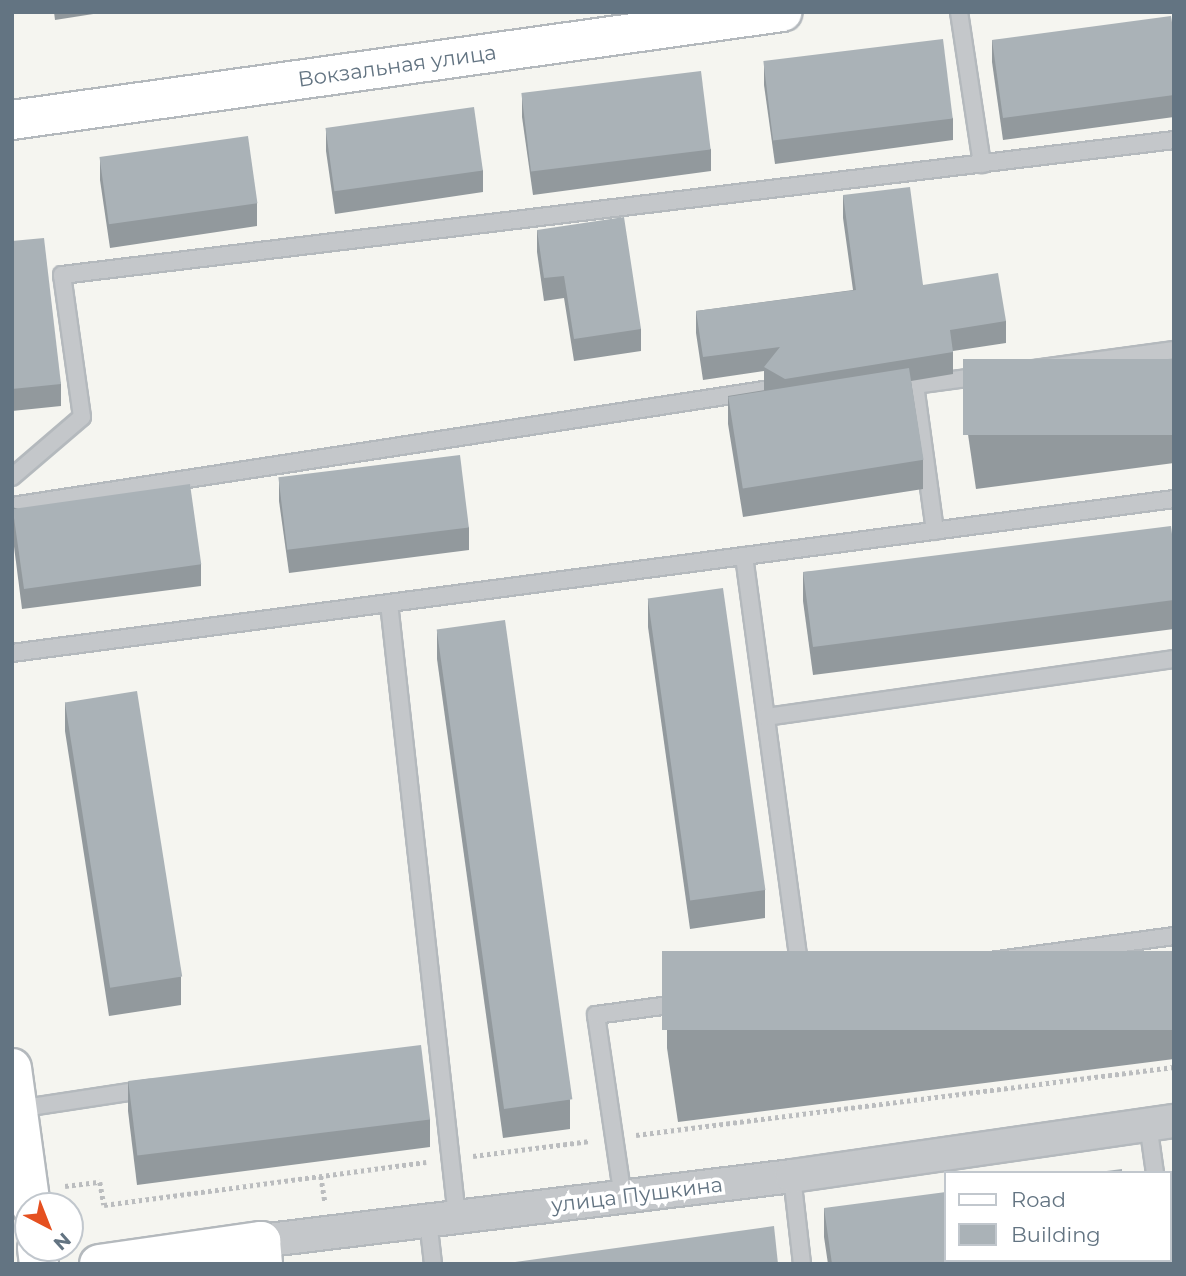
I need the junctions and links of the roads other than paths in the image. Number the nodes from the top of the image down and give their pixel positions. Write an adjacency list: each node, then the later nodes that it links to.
1 (782, 12): 3 (main road, Вокзальная улица)
2 (959, 12): 5 (lane)
3 (12, 120)
4 (1174, 140): 5 (lane)
5 (982, 164): 8 (lane)
6 (1174, 349): 11 (lane)
7 (764, 390): 10 (lane)
8 (12, 477)
9 (1174, 499): 11 (lane)
10 (12, 506)
11 (935, 531): 12 (lane)
12 (744, 556): 13 (lane); 16 (lane)
13 (389, 603): 14 (lane); 27 (lane)
14 (12, 653)
15 (1174, 659): 16 (lane)
16 (766, 717): 18 (lane)
17 (1174, 936): 18 (lane)
18 (802, 987): 26 (lane)
19 (12, 1068): 21 (main road)
20 (166, 1086): 21 (lane)
21 (18, 1109): 25 (main road)
22 (1161, 1123): 23 (lane); 24 (street, улица Пушкина)
23 (1155, 1171)
24 (792, 1176): 26 (street, улица Пушкина); 31 (lane)
25 (41, 1192)
26 (623, 1198): 27 (street, улица Пушкина)
27 (442, 1218): 28 (street, улица Пушкина); 30 (lane)
28 (262, 1252): 29 (main road, улица Пушкина)
29 (99, 1264)
30 (433, 1264)
31 (802, 1264)

